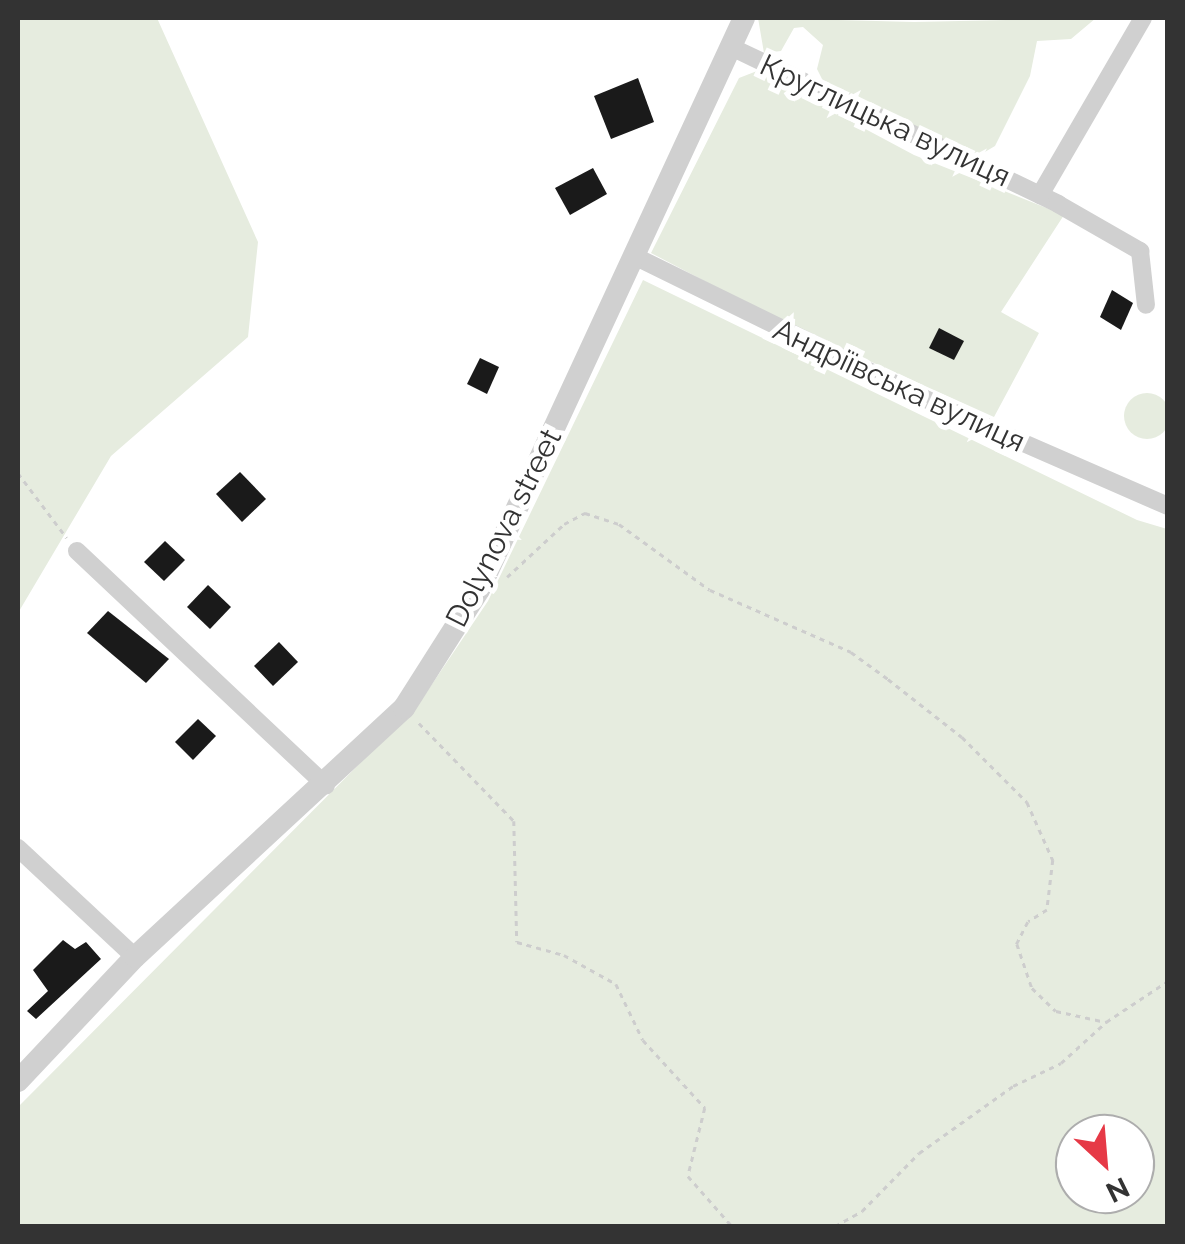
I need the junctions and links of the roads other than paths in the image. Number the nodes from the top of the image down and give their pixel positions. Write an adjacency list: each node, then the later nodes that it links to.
1 (744, 18): 3 (street, Dolynova street)
2 (1143, 18): 4 (street, Круглицька вулиця)
3 (731, 47): 4 (street, Круглицька вулиця); 5 (street, Dolynova street)
4 (1040, 194): 6 (street, Круглицька вулиця)
5 (634, 256): 7 (street, Андріївська вулиця); 9 (street, Dolynova street)
6 (1146, 304)
7 (1168, 506)
8 (77, 551): 9 (street)
9 (326, 786): 11 (street, Dolynova street)
10 (18, 848): 11 (street)
11 (136, 957): 12 (street, Dolynova street)
12 (18, 1081)

